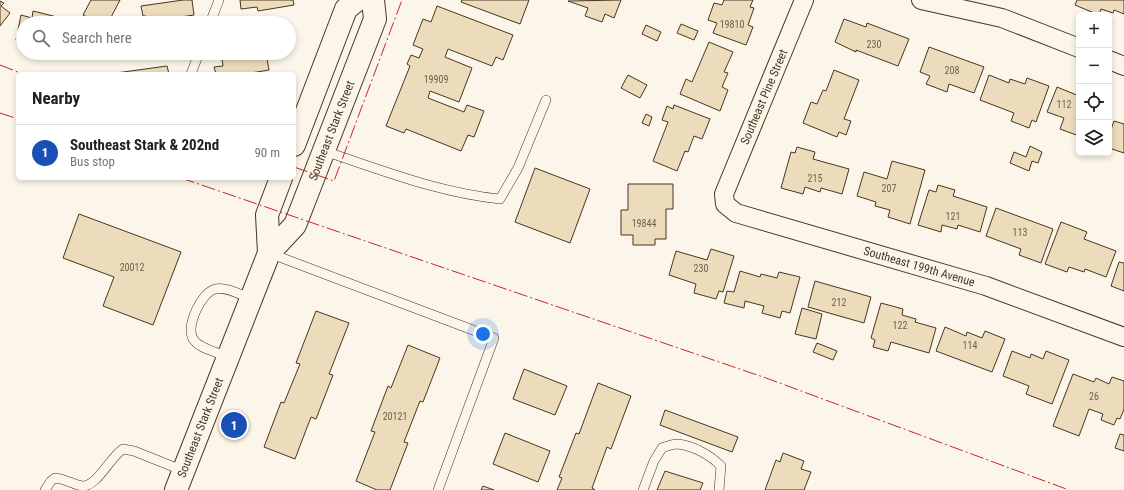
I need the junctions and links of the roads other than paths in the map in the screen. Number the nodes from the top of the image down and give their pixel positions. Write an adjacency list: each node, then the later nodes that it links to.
1 (219, 0): 6 (lane)
2 (357, 0): 13 (main road)
3 (373, 0): 14 (main road, Southeast Stark Street)
4 (804, 0): 16 (street, Southeast Pine Street)
5 (921, 0): 7 (street)
6 (213, 16)
7 (1076, 47)
8 (196, 60): 11 (lane)
9 (1112, 61): 10 (street)
10 (1124, 66)
11 (192, 72)
12 (546, 100): 14 (lane)
13 (296, 137)
14 (324, 151): 17 (main road, Southeast Stark Street)
15 (280, 180): 17 (main road, Southeast Stark Street)
16 (724, 194): 19 (street, Southeast 199th Avenue)
17 (269, 253): 18 (main road, Southeast Stark Street); 23 (lane)
18 (251, 299): 20 (main road, Southeast Stark Street); 20 (lane)
19 (1124, 338)
20 (228, 356): 21 (main road, Southeast Stark Street)
21 (180, 480): 22 (lane)
22 (45, 490)
23 (438, 490)
24 (642, 490): 25 (lane)
25 (719, 490)

